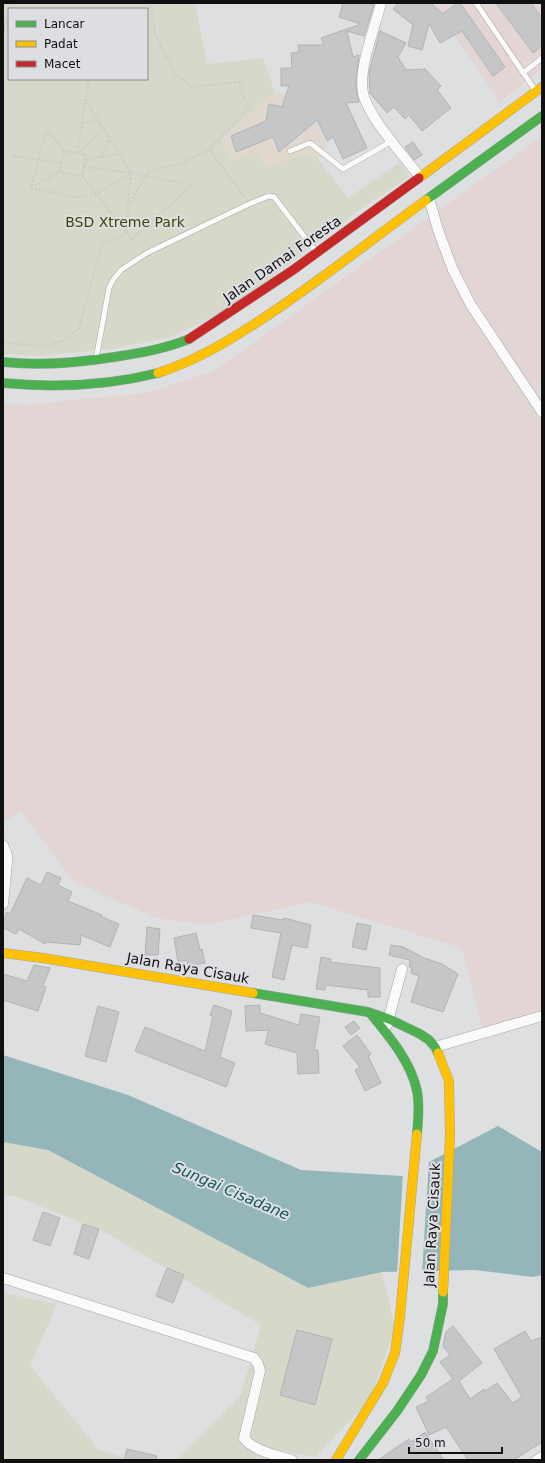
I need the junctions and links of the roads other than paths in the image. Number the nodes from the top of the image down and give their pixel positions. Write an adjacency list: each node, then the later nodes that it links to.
1 (381, 3): 7 (street)
2 (476, 3): 4 (lane)
3 (542, 58): 4 (lane)
4 (523, 73): 5 (lane)
5 (539, 89): 9 (main road, Jalan Damai Foresta)
6 (542, 116): 10 (main road, Jalan Damai Foresta)
7 (392, 141): 8 (lane); 9 (street)
8 (290, 151)
9 (420, 177): 11 (main road, Jalan Damai Foresta)
10 (429, 198): 12 (main road, Jalan Damai Foresta); 16 (street)
11 (317, 253): 12 (main road, Jalan Damai Foresta); 13 (lane)
12 (300, 280): 13 (main road, Jalan Damai Foresta); 15 (main road, Jalan Damai Foresta)
13 (95, 360): 14 (main road, Jalan Damai Foresta)
14 (3, 362)
15 (3, 383)
16 (542, 412)
17 (3, 845): 18 (street)
18 (3, 904)
19 (3, 953): 21 (main road, Jalan Raya Cisauk)
20 (402, 970): 23 (street)
21 (368, 1012): 23 (main road, Jalan Raya Cisauk); 24 (main road, Jalan Raya Cisauk)
22 (542, 1016): 25 (street)
23 (389, 1019): 24 (street); 25 (main road, Jalan Raya Cisauk)
24 (385, 1031): 29 (main road, Jalan Raya Cisauk)
25 (435, 1047): 30 (main road, Jalan Raya Cisauk)
26 (3, 1278): 28 (street)
27 (542, 1457): 31 (street)
28 (292, 1460)
29 (336, 1460)
30 (359, 1460)
31 (537, 1460)

